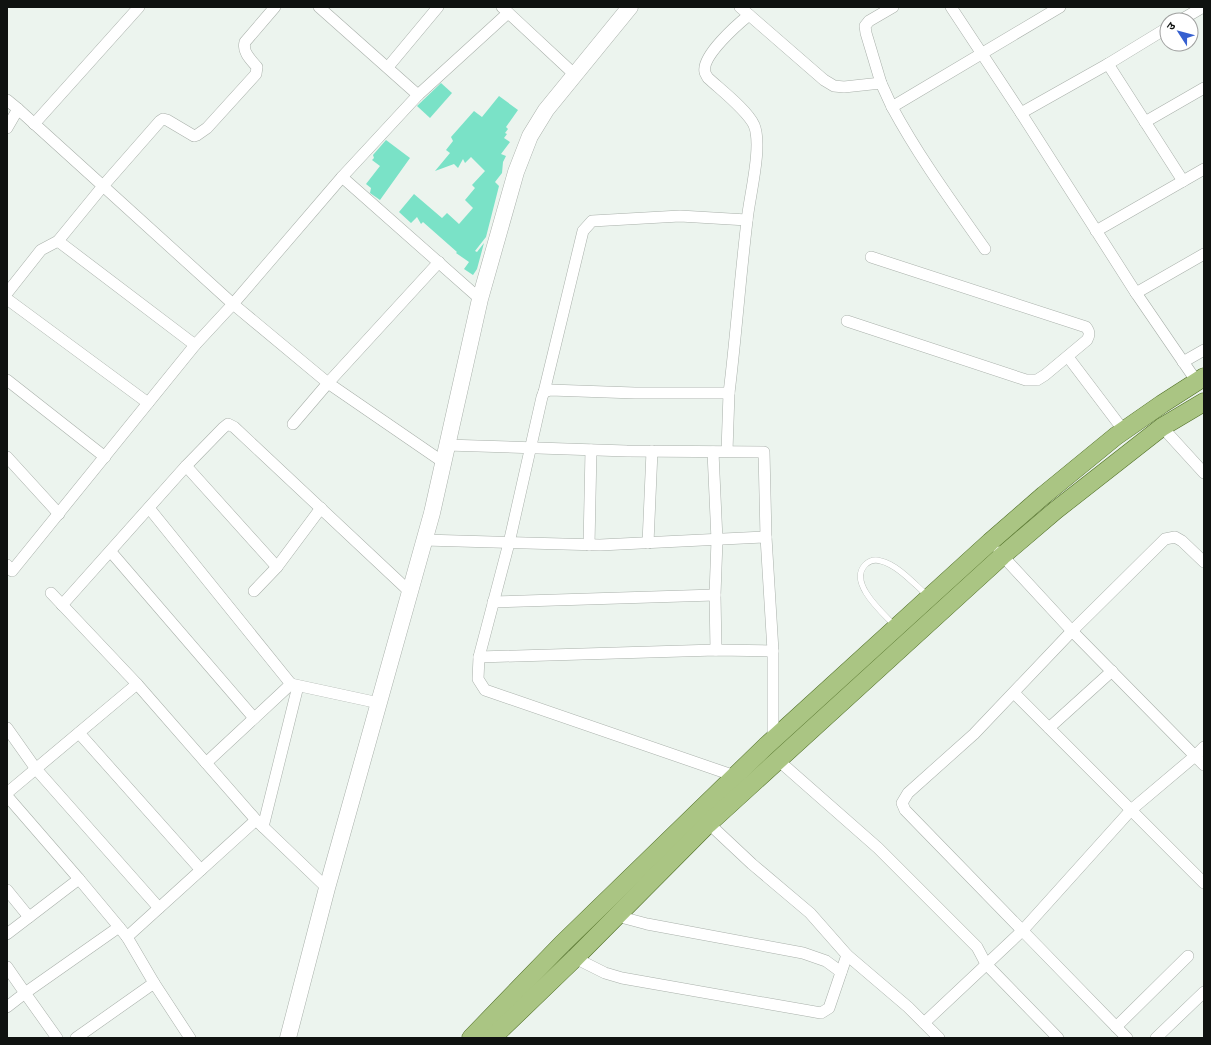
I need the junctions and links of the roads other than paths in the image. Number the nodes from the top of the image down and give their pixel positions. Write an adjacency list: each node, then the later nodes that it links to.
1 (139, 7): 25 (street)
2 (275, 7): 30 (street)
3 (318, 7): 15 (street)
4 (438, 7): 15 (street)
5 (630, 7): 16 (main road)
6 (740, 7): 11 (street)
7 (893, 7): 17 (street)
8 (951, 7): 13 (street)
9 (1060, 7): 13 (street)
10 (505, 10): 16 (street); 19 (street)
11 (749, 14): 17 (street); 31 (street)
12 (1159, 33): 14 (street)
13 (982, 53): 21 (street); 23 (street)
14 (1108, 64): 23 (street); 24 (street)
15 (388, 67): 19 (street)
16 (574, 74): 41 (main road)
17 (881, 83): 21 (street)
18 (1204, 88): 24 (street)
19 (418, 96): 28 (street)
20 (7, 100): 22 (street)
21 (892, 108): 34 (street)
22 (18, 109): 25 (street); 26 (street)
23 (1021, 113): 32 (street)
24 (1145, 122): 29 (street)
25 (34, 124): 30 (street)
26 (7, 128)
27 (1204, 169): 29 (street)
28 (342, 177): 37 (street); 42 (street)
29 (1183, 181): 32 (street)
30 (103, 186): 33 (street); 42 (street)
31 (747, 220): 51 (street); 52 (street)
32 (1096, 231): 39 (street)
33 (58, 241): 38 (street); 44 (street)
34 (985, 249)
35 (1204, 254): 39 (street)
36 (870, 257): 46 (street)
37 (439, 262): 41 (street); 50 (street)
38 (7, 293)
39 (1136, 293): 47 (street)
40 (7, 299): 54 (street)
41 (480, 299): 58 (main road)
42 (233, 304): 44 (street); 50 (street)
43 (847, 321): 46 (street)
44 (195, 345): 54 (street)
45 (1204, 350): 47 (street)
46 (1068, 357): 56 (street)
47 (1183, 362): 49 (street)
48 (7, 380): 65 (street)
49 (1200, 380): 56 (main road)
50 (328, 383): 55 (street); 66 (street)
51 (544, 392): 52 (street); 59 (street)
52 (729, 393): 62 (street)
53 (1204, 402): 57 (main road)
54 (148, 403): 65 (street)
55 (293, 424)
56 (1124, 431): 75 (main road)
57 (1166, 432): 68 (street); 80 (main road)
58 (446, 445): 59 (street); 66 (main road)
59 (530, 448): 60 (street); 76 (street)
60 (591, 450): 61 (street); 78 (street)
61 (652, 451): 63 (street); 77 (street)
62 (727, 451): 63 (street); 72 (street)
63 (713, 452): 74 (street)
64 (7, 457): 71 (street)
65 (105, 457): 71 (street)
66 (443, 462): 73 (main road)
67 (186, 466): 69 (street); 70 (street); 82 (street)
68 (1204, 472)
69 (149, 508): 79 (street); 98 (street)
70 (321, 508): 82 (street); 85 (street)
71 (58, 514): 83 (street)
72 (766, 537): 74 (street); 94 (street)
73 (424, 540): 76 (street); 85 (main road)
74 (717, 540): 77 (street); 87 (street)
75 (990, 542): 80 (street); 88 (main road)
76 (509, 543): 78 (street); 89 (street)
77 (648, 543): 78 (street)
78 (590, 545)
79 (111, 552): 90 (street); 101 (street)
80 (1002, 556): 92 (street); 108 (main road)
81 (1204, 562): 92 (street)
82 (277, 567): 84 (street)
83 (9, 571)
84 (254, 591)
85 (410, 592): 100 (main road)
86 (51, 593): 90 (street)
87 (715, 595): 89 (street); 93 (street)
88 (929, 597): 91 (main road); 91 (lane)
89 (493, 602): 95 (street)
90 (62, 605): 97 (street)
91 (896, 627): 105 (main road)
92 (1072, 631): 96 (street); 99 (street)
93 (716, 650): 94 (street); 95 (street)
94 (774, 651): 105 (street)
95 (479, 657): 112 (street)
96 (1112, 671): 103 (street); 107 (street)
97 (138, 684): 104 (street); 109 (street)
98 (295, 685): 100 (street); 101 (street); 116 (street)
99 (1014, 693): 103 (street); 126 (street)
100 (379, 703): 120 (main road)
101 (254, 718): 109 (street)
102 (7, 728): 111 (street)
103 (1049, 728): 114 (street)
104 (79, 733): 111 (street); 117 (street)
105 (773, 740): 112 (main road)
106 (1204, 747): 107 (street)
107 (1195, 756): 110 (street); 114 (street)
108 (778, 760): 115 (main road); 132 (street)
109 (206, 763): 116 (street)
110 (1204, 765)
111 (36, 769): 113 (street); 122 (street)
112 (735, 776): 115 (main road)
113 (7, 794): 118 (street)
114 (1131, 810): 119 (street); 126 (street)
115 (703, 818): 123 (main road); 129 (street); 141 (main road)
116 (259, 824): 117 (street); 120 (street)
117 (201, 870): 122 (street)
118 (79, 879): 124 (street); 125 (street)
119 (1204, 883)
120 (327, 888): 145 (main road)
121 (7, 890): 124 (street)
122 (159, 908): 128 (street)
123 (617, 916): 131 (main road); 134 (street)
124 (29, 918): 127 (street)
125 (119, 927): 128 (street); 137 (street)
126 (1023, 930): 132 (street); 140 (street)
127 (7, 934)
128 (127, 937): 135 (street)
129 (847, 955): 134 (street); 139 (street)
130 (1188, 956): 140 (street)
131 (575, 958): 134 (street); 141 (main road)
132 (986, 964): 139 (street); 147 (street)
133 (7, 967): 137 (street)
134 (842, 972)
135 (154, 983): 143 (street); 144 (street)
136 (1204, 992): 149 (street)
137 (25, 993): 138 (street); 142 (street)
138 (7, 1007)
139 (924, 1023): 146 (street)
140 (1116, 1027): 148 (street)
141 (484, 1035)
142 (57, 1038)
143 (76, 1038)
144 (190, 1038)
145 (288, 1038)
146 (939, 1038)
147 (1058, 1038)
148 (1127, 1038)
149 (1156, 1038)

